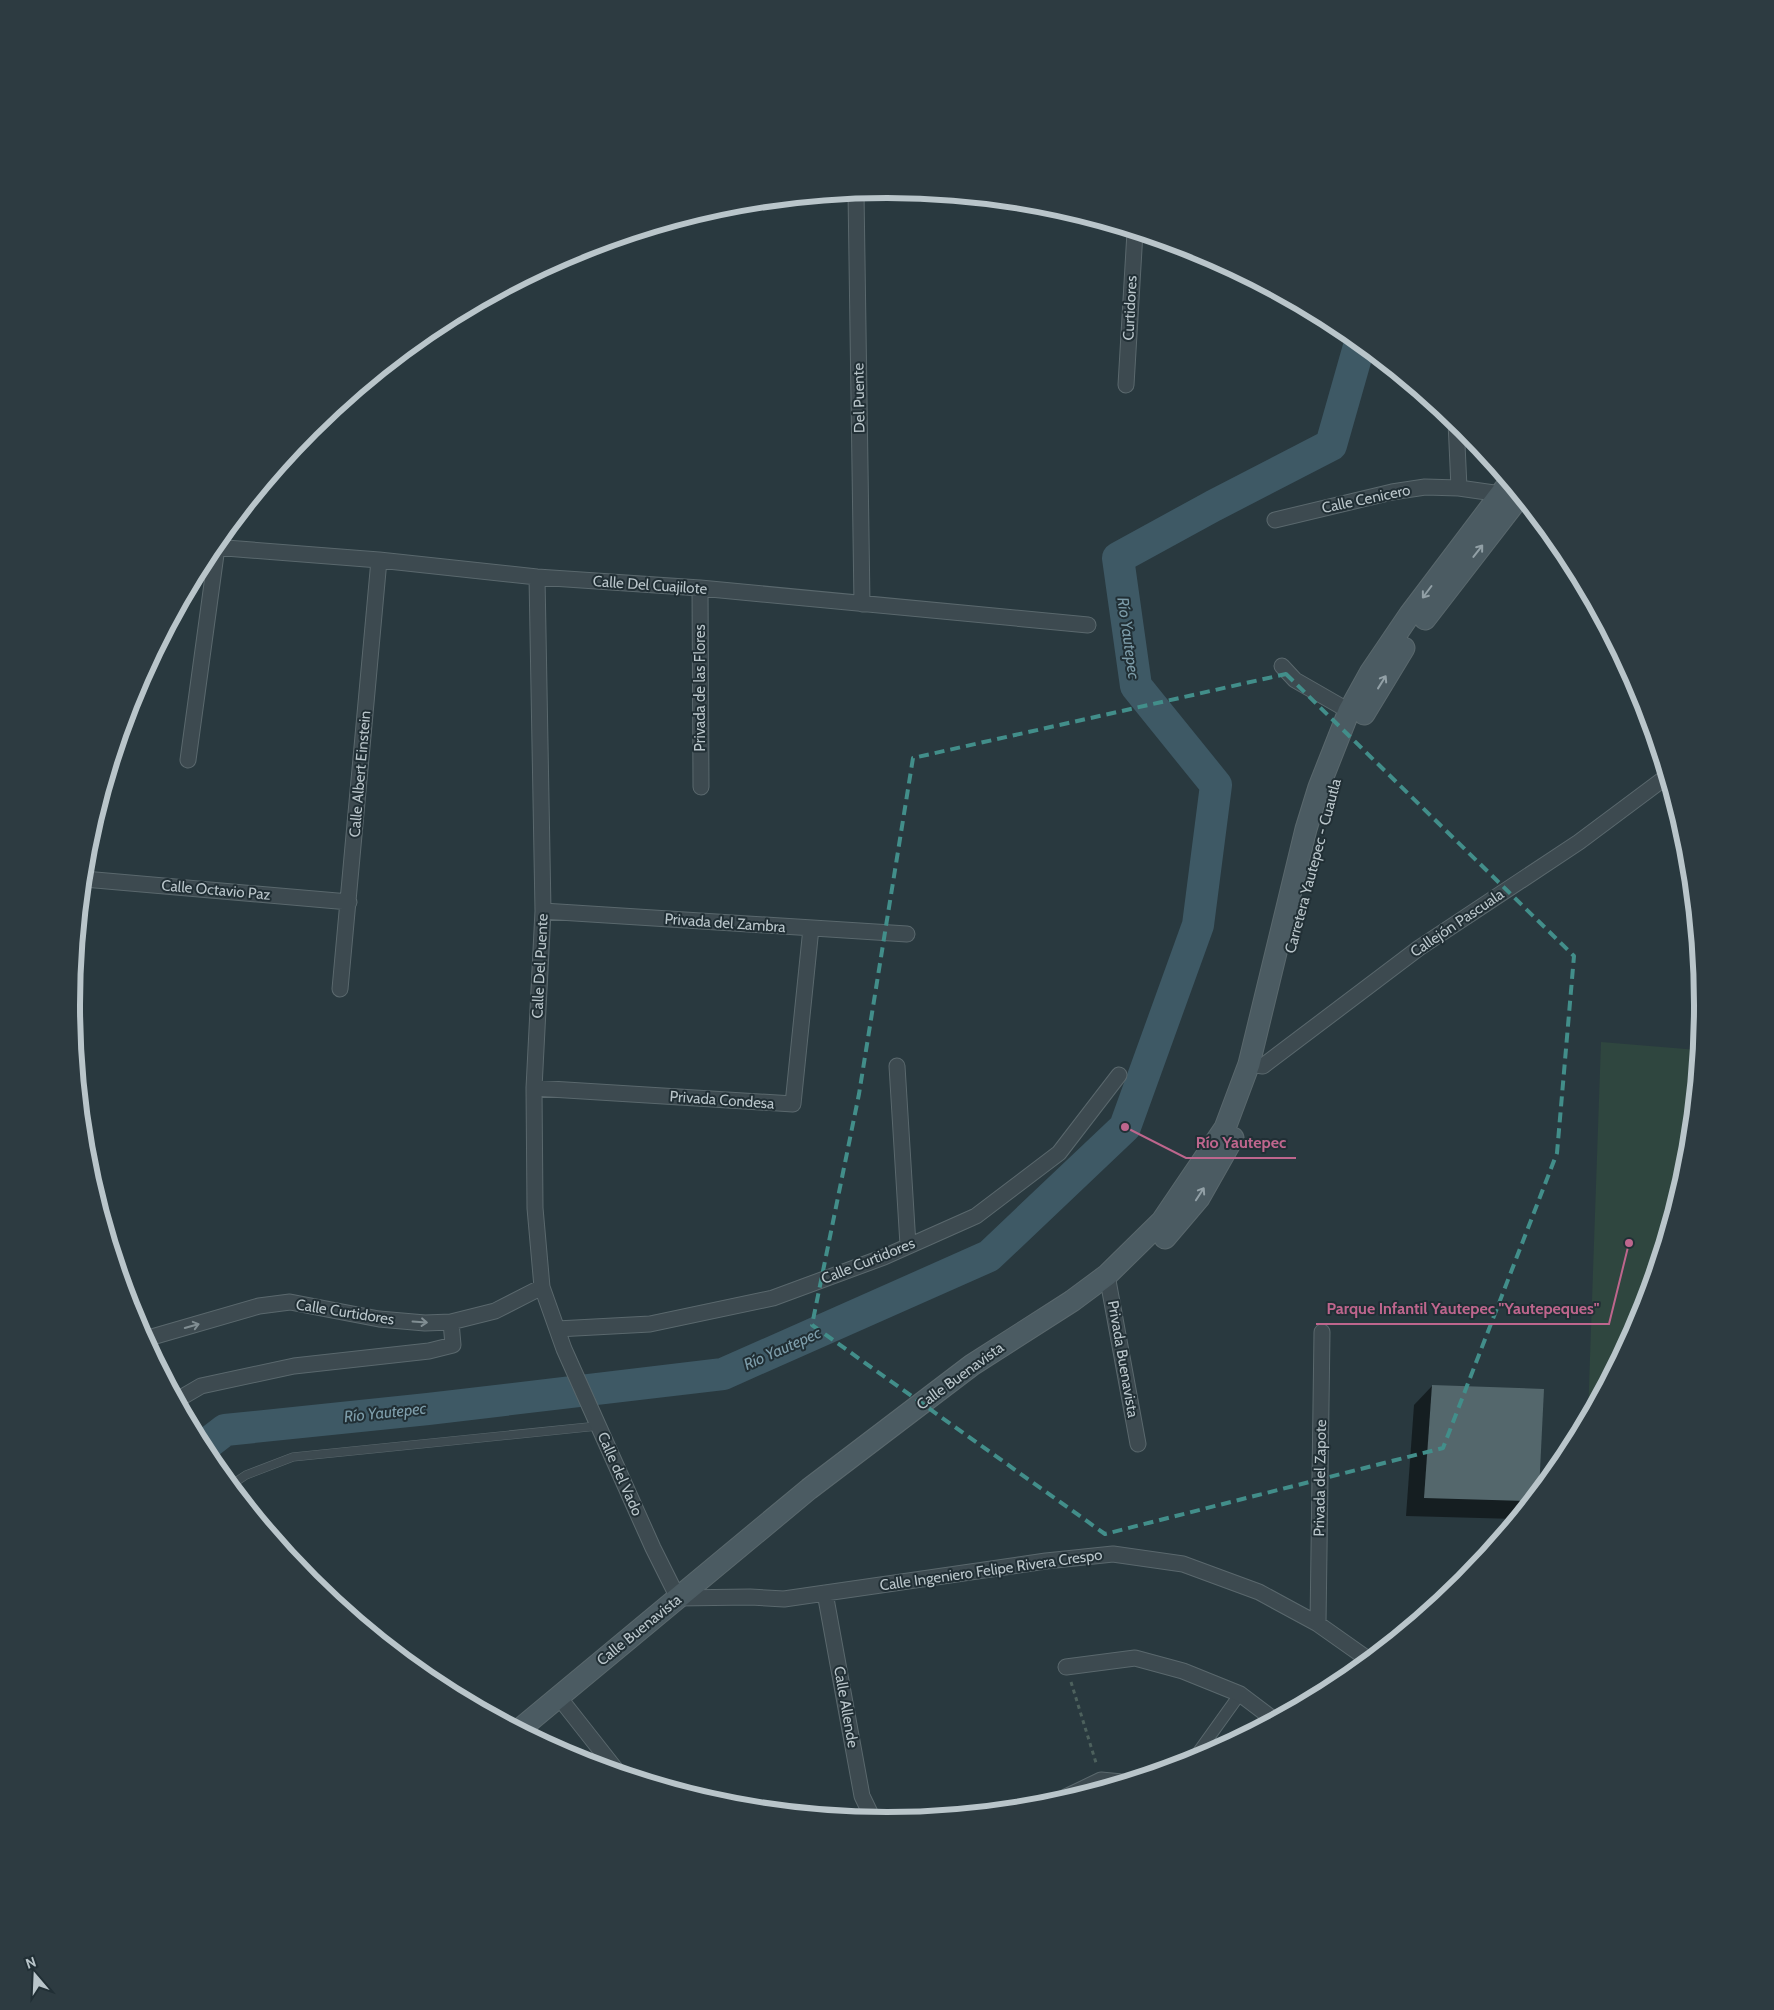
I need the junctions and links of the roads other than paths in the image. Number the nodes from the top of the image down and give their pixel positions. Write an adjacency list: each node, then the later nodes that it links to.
1 (856, 199): 15 (street, Del Puente)
2 (1135, 237): 3 (street, Curtidores)
3 (1126, 385)
4 (1456, 433): 5 (street)
5 (1459, 488): 6 (street, Calle Cenicero); 9 (street, Calle Cenicero)
6 (1510, 493)
7 (1511, 494): 18 (main road, Carretera Yautepec - Cuautla, one-way to 18)
8 (1511, 494): 28 (main road, Carretera Yautepec - Cuautla, one-way to 8)
9 (1275, 520)
10 (223, 548): 11 (street, Calle Del Cuajilote)
11 (379, 560): 13 (street, Calle Del Cuajilote); 23 (street, Calle Albert Einstein)
12 (213, 561): 19 (street)
13 (537, 577): 14 (street, Calle Del Cuajilote); 24 (street, Calle Del Puente)
14 (700, 588): 15 (street, Calle Del Cuajilote); 21 (street, Privada de las Flores)
15 (862, 604): 16 (street, Calle Del Cuajilote)
16 (1088, 625)
17 (1282, 666): 18 (street)
18 (1349, 711): 28 (main road, Carretera Yautepec - Cuautla)
19 (188, 760)
20 (1662, 780): 28 (street, Callejón Pascuala)
21 (701, 787)
22 (91, 880): 23 (street, Calle Octavio Paz)
23 (349, 902): 27 (street, Calle Albert Einstein)
24 (543, 911): 25 (street, Privada del Zambra); 31 (street, Calle Del Puente)
25 (811, 928): 26 (street, Privada del Zambra); 31 (street, Privada Condesa)
26 (906, 934)
27 (340, 989)
28 (1256, 1065): 32 (main road, Carretera Yautepec - Cuautla)
29 (897, 1066): 33 (street)
30 (1119, 1075): 33 (street, Calle Curtidores)
31 (534, 1088): 35 (street, Calle Del Puente)
32 (1166, 1227): 34 (main road, Calle Buenavista)
33 (908, 1245): 37 (street, Calle Curtidores)
34 (1109, 1282): 43 (street, Privada Buenavista); 46 (main road, Calle Buenavista)
35 (542, 1287): 36 (street, Calle Curtidores); 37 (street, Calle Del Puente)
36 (451, 1322): 39 (street, Calle Curtidores, one-way to 36); 41 (street)
37 (557, 1329): 40 (street, Calle Del Puente)
38 (1322, 1332): 47 (street, Privada del Zapote)
39 (152, 1337)
40 (564, 1349): 42 (street, Calle del Vado)
41 (182, 1397)
42 (598, 1426): 44 (lane); 46 (street, Calle del Vado)
43 (1138, 1444)
44 (237, 1482)
45 (825, 1593): 46 (street, Calle Ingeniero Felipe Rivera Crespo); 47 (street, Calle Ingeniero Felipe Rivera Crespo); 58 (street, Calle Allende)
46 (678, 1598): 51 (main road, Calle Buenavista)
47 (1318, 1624): 48 (street, Calle Ingeniero Felipe Rivera Crespo)
48 (1363, 1656)
49 (1066, 1667): 50 (street)
50 (1240, 1694): 52 (street); 54 (street)
51 (558, 1696): 53 (main road, Calle Buenavista); 55 (street)
52 (1269, 1716)
53 (524, 1726)
54 (1201, 1749)
55 (610, 1763)
56 (1109, 1781): 57 (street)
57 (1086, 1787)
58 (869, 1811)

